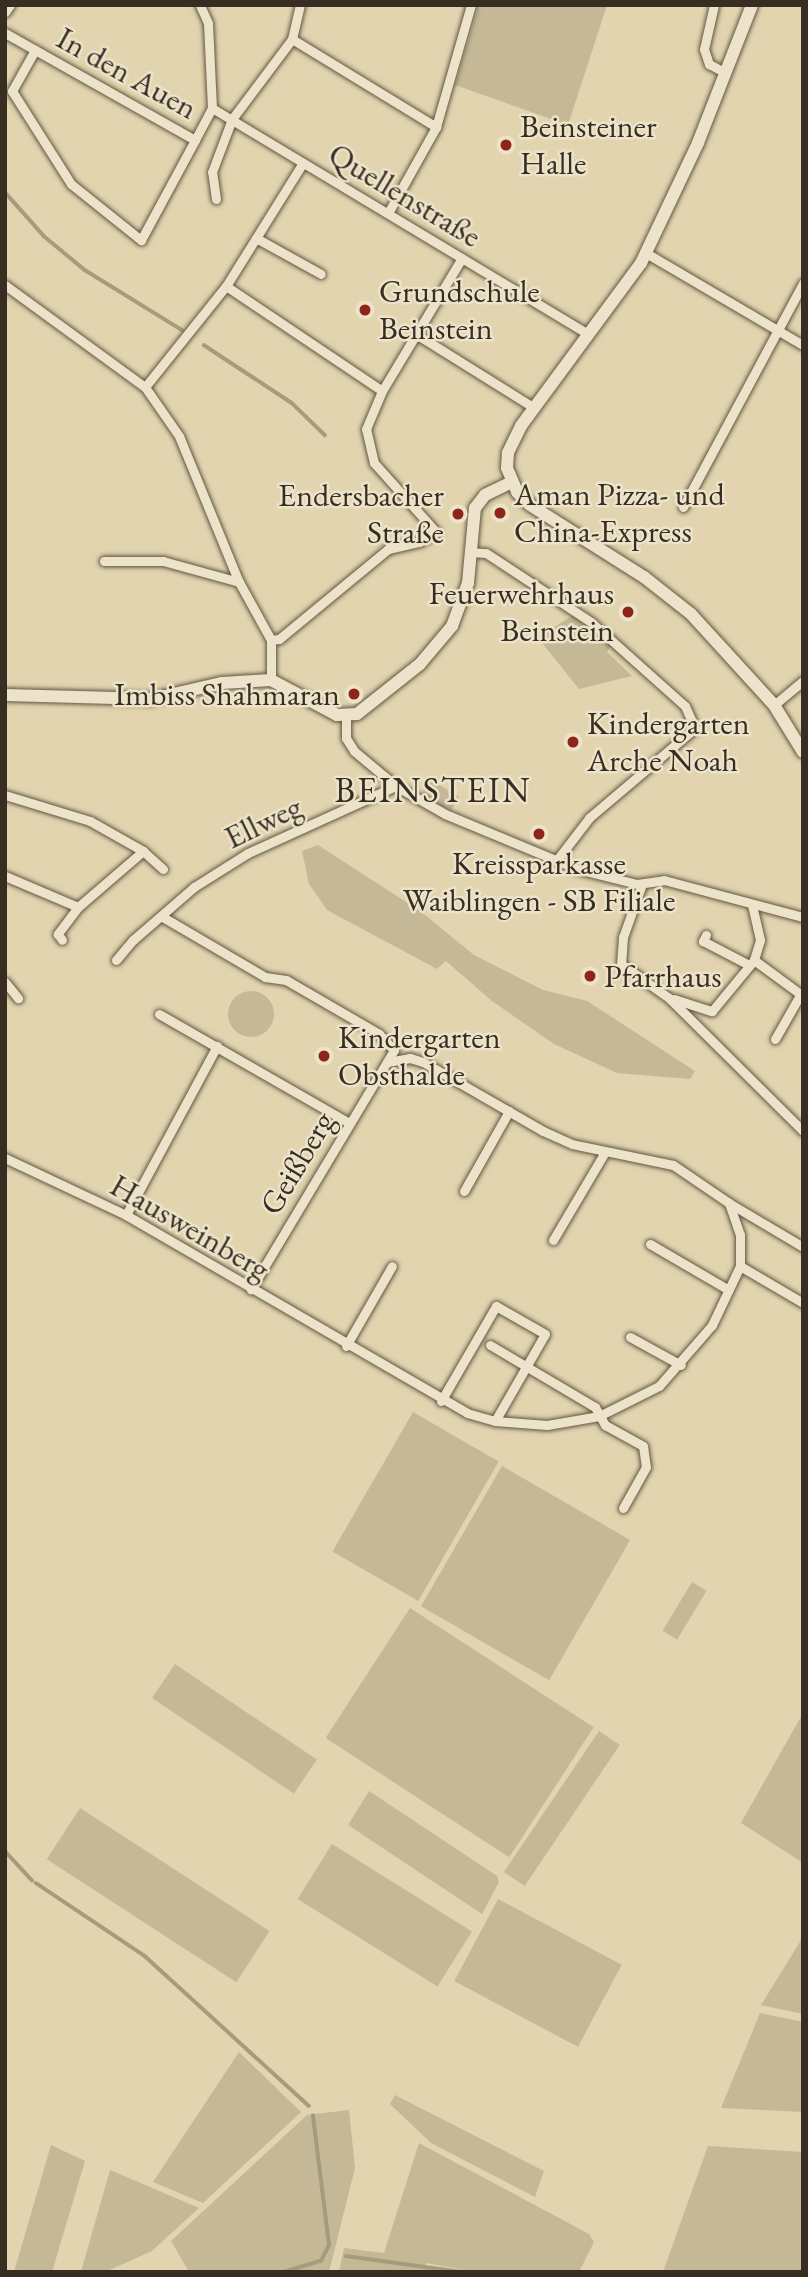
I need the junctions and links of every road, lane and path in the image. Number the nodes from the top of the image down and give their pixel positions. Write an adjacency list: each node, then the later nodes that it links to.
1 (10, 5): 7 (street)
2 (200, 5): 12 (street, In den Auen)
3 (300, 5): 9 (street)
4 (471, 5): 14 (street)
5 (715, 5): 11 (street)
6 (752, 5): 11 (street)
7 (5, 12)
8 (5, 33): 10 (street, In den Auen)
9 (292, 39): 13 (street); 14 (street)
10 (35, 50): 15 (street, In den Auen); 15 (street)
11 (724, 72): 20 (street)
12 (212, 108): 13 (street, In den Auen); 15 (street, In den Auen)
13 (232, 119): 16 (street, Quellenstraße); 17 (street)
14 (436, 127): 18 (street)
15 (195, 141)
16 (303, 163): 18 (street, Quellenstraße); 19 (street)
17 (216, 199)
18 (388, 214): 21 (street, Quellenstraße)
19 (256, 237): 22 (street); 25 (street)
20 (646, 253): 26 (street); 28 (street)
21 (461, 258): 27 (street); 28 (street, Quellenstraße)
22 (321, 274)
23 (803, 283): 26 (street)
24 (5, 285): 30 (street)
25 (226, 286): 30 (street); 31 (street)
26 (778, 330): 29 (street); 34 (street)
27 (416, 334): 31 (street); 32 (street)
28 (588, 334): 32 (street)
29 (803, 345)
30 (145, 387): 37 (street)
31 (383, 391): 38 (street)
32 (534, 407): 33 (street)
33 (512, 482): 35 (street); 42 (street)
34 (683, 507)
35 (470, 552): 43 (street); 48 (street)
36 (104, 561): 37 (street)
37 (239, 582): 38 (street)
38 (271, 640): 39 (street)
39 (271, 680): 41 (street); 43 (street)
40 (803, 681): 42 (street)
41 (5, 695)
42 (774, 705): 44 (street)
43 (346, 717): 45 (street)
44 (803, 752)
45 (396, 786): 48 (street); 54 (street, Ellweg)
46 (5, 794): 47 (street)
47 (143, 851): 49 (street); 53 (street)
48 (555, 861): 51 (street)
49 (163, 869)
50 (5, 876): 53 (street)
51 (642, 884): 52 (street); 63 (street)
52 (752, 905): 55 (street); 59 (street)
53 (78, 907): 57 (street)
54 (161, 916): 58 (street, Ellweg); 67 (street)
55 (803, 917)
56 (706, 934): 59 (street)
57 (62, 940)
58 (116, 960)
59 (752, 963): 61 (street); 63 (street)
60 (5, 982): 62 (street)
61 (801, 995): 65 (street)
62 (18, 998)
63 (670, 998): 70 (street)
64 (159, 1014): 66 (street)
65 (775, 1039)
66 (217, 1046): 69 (street); 75 (street)
67 (387, 1062): 68 (street); 69 (street, Geißberg)
68 (509, 1111): 71 (street); 73 (street)
69 (349, 1124): 81 (street, Geißberg)
70 (803, 1131)
71 (605, 1152): 74 (street); 76 (street)
72 (5, 1158): 75 (street, Hausweinberg)
73 (464, 1191)
74 (729, 1203): 78 (street); 80 (street, Hausweinberg)
75 (126, 1215): 81 (street, Hausweinberg)
76 (553, 1240)
77 (650, 1244): 82 (street)
78 (803, 1247)
79 (392, 1266): 86 (street)
80 (740, 1266): 82 (street, Hausweinberg); 83 (street)
81 (251, 1289): 86 (street, Hausweinberg)
82 (729, 1290): 87 (street, Hausweinberg)
83 (803, 1303)
84 (630, 1336): 87 (street)
85 (490, 1345): 88 (street)
86 (346, 1346): 89 (street, Hausweinberg)
87 (681, 1365): 90 (street, Hausweinberg)
88 (526, 1366): 89 (street); 90 (street); 91 (street)
89 (441, 1401): 91 (street, Hausweinberg)
90 (599, 1416): 91 (street, Hausweinberg); 92 (street)
91 (495, 1421)
92 (623, 1508)

